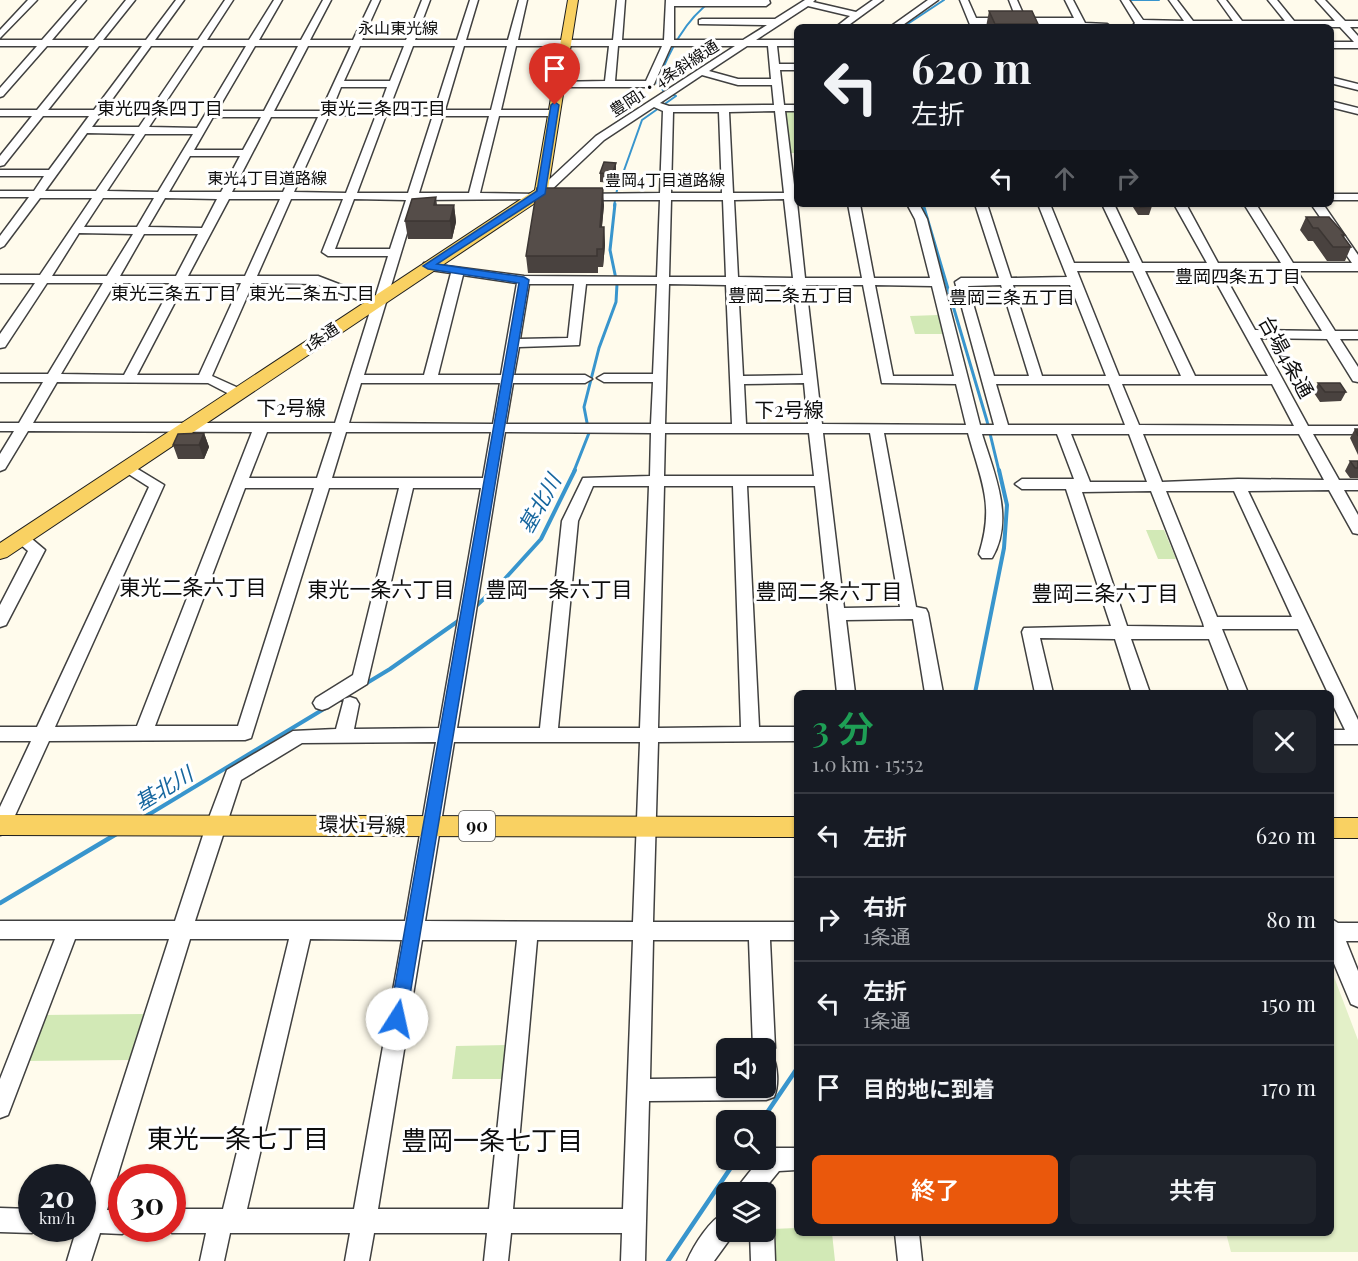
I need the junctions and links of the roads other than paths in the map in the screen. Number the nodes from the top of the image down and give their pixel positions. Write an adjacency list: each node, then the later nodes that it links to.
1 (33, 0): 43 (street)
2 (82, 0): 45 (street)
3 (131, 0): 46 (street)
4 (180, 0): 47 (street)
5 (229, 0): 48 (street)
6 (278, 0): 49 (street)
7 (327, 0): 53 (street)
8 (376, 0): 50 (street)
9 (426, 0): 54 (street)
10 (474, 0): 55 (street)
11 (523, 0): 56 (street)
12 (573, 0): 57 (main road)
13 (621, 0): 58 (street)
14 (765, 0): 25 (street)
15 (879, 0): 27 (street)
16 (934, 0): 33 (street)
17 (964, 0): 34 (street)
18 (1013, 0): 28 (street)
19 (1069, 0): 35 (street)
20 (1173, 0): 31 (street)
21 (1222, 0): 39 (street)
22 (1272, 0): 40 (street)
23 (1320, 0): 41 (street)
24 (1125, 1): 36 (street)
25 (670, 2): 59 (street)
26 (809, 2): 27 (street); 30 (street, 豊岡1・4条斜線通)
27 (856, 15): 32 (street)
28 (1022, 21): 34 (street); 35 (street)
29 (702, 22): 30 (street)
30 (780, 22): 60 (street, 豊岡1・4条斜線通)
31 (1190, 23): 37 (street); 38 (street)
32 (844, 24)
33 (898, 24)
34 (973, 24)
35 (1082, 24)
36 (1137, 24)
37 (1164, 24)
38 (1216, 24)
39 (1240, 24)
40 (1292, 24): 41 (street)
41 (1342, 24): 42 (street); 52 (street)
42 (1358, 24)
43 (0, 35)
44 (0, 43): 45 (street, 永山東光線)
45 (45, 43): 46 (street, 永山東光線); 73 (street)
46 (97, 43): 47 (street, 永山東光線); 81 (street)
47 (148, 43): 48 (street, 永山東光線); 83 (street)
48 (201, 43): 49 (street, 永山東光線); 91 (street)
49 (252, 43): 53 (street, 永山東光線); 88 (street)
50 (357, 43): 53 (street, 永山東光線); 54 (street, 永山東光線); 68 (street)
51 (794, 43): 61 (street, 永山東光線)
52 (1358, 43): 62 (street)
53 (304, 44): 89 (street)
54 (408, 44): 55 (street, 永山東光線); 69 (street)
55 (462, 44): 56 (street, 永山東光線); 85 (street)
56 (512, 44): 57 (street, 永山東光線); 86 (street)
57 (565, 44): 58 (street, 永山東光線); 70 (main road)
58 (616, 44): 59 (street, 永山東光線); 71 (street)
59 (670, 44): 60 (street, 永山東光線); 71 (street)
60 (747, 44): 61 (street, 永山東光線); 65 (street, 豊岡1・4条斜線通)
61 (772, 44): 63 (street)
62 (1334, 45)
63 (775, 67): 64 (street); 67 (street)
64 (794, 67)
65 (701, 72): 67 (street); 75 (street, 豊岡1・4条斜線通)
66 (1334, 81): 72 (street)
67 (777, 82): 76 (street)
68 (338, 84): 69 (street); 84 (street)
69 (393, 84): 82 (street)
70 (558, 84): 71 (street); 87 (main road)
71 (610, 84)
72 (1358, 87)
73 (0, 93)
74 (1334, 105): 79 (street)
75 (661, 106): 78 (street); 100 (street, 豊岡1・4条斜線通); 113 (street)
76 (781, 108): 77 (street); 78 (street); 97 (street)
77 (794, 108)
78 (724, 109): 114 (street)
79 (1358, 111)
80 (0, 112): 81 (street)
81 (40, 112): 83 (street); 94 (street)
82 (382, 112): 84 (street); 85 (street); 110 (street)
83 (96, 113): 90 (street)
84 (325, 113): 89 (street); 105 (street)
85 (438, 113): 86 (street); 111 (street)
86 (494, 113): 87 (street); 112 (street)
87 (553, 113): 98 (main road)
88 (211, 114): 89 (street); 92 (street)
89 (267, 114): 96 (street)
90 (84, 130): 91 (street); 102 (street)
91 (143, 130): 92 (street); 107 (street)
92 (200, 131): 95 (street)
93 (0, 146): 94 (street)
94 (14, 146): 99 (street)
95 (187, 153): 96 (street); 108 (street)
96 (246, 153): 109 (street)
97 (791, 155): 115 (street)
98 (545, 162): 100 (street); 106 (main road)
99 (0, 163)
100 (571, 166): 106 (street, 豊岡1・4条斜線通)
101 (0, 172): 102 (street)
102 (52, 173): 104 (street)
103 (0, 194): 104 (street, 東光4丁目道路線)
104 (36, 194): 107 (street, 東光4丁目道路線); 129 (street)
105 (287, 194): 109 (street, 東光4丁目道路線); 110 (street, 東光4丁目道路線); 142 (street)
106 (538, 194): 112 (street, 東光4丁目道路線); 113 (street, 豊岡4丁目道路線); 131 (main road, 1条通)
107 (99, 195): 108 (street, 東光4丁目道路線); 126 (street)
108 (163, 195): 109 (street, 東光4丁目道路線); 127 (street)
109 (224, 195): 128 (street)
110 (350, 195): 111 (street, 東光4丁目道路線); 130 (street)
111 (413, 196): 112 (street, 東光4丁目道路線); 130 (street)
112 (474, 196)
113 (664, 196): 114 (street, 豊岡4丁目道路線); 145 (street)
114 (727, 196): 115 (street, 豊岡4丁目道路線); 146 (street)
115 (793, 196): 147 (street)
116 (1334, 197): 117 (street)
117 (1358, 197)
118 (855, 207): 148 (street)
119 (915, 207): 151 (street)
120 (982, 207): 149 (street)
121 (1045, 207): 133 (street)
122 (1109, 207): 134 (street)
123 (1182, 207): 135 (street, 台場4条通)
124 (1252, 207): 136 (street)
125 (1319, 207): 132 (street)
126 (76, 230): 127 (street); 139 (street)
127 (141, 231): 128 (street); 140 (street)
128 (205, 231): 141 (street)
129 (0, 244)
130 (395, 253): 152 (street)
131 (428, 266): 137 (street); 152 (main road, 1条通)
132 (1358, 266): 136 (street)
133 (1071, 267): 134 (street); 150 (street)
134 (1138, 267): 135 (street); 175 (street)
135 (1215, 267): 136 (street); 153 (street, 台場4条通)
136 (1289, 267): 154 (street)
137 (458, 271): 143 (street); 166 (street)
138 (0, 279): 139 (street)
139 (43, 279): 140 (street); 157 (street)
140 (112, 279): 141 (street); 159 (street)
141 (180, 279): 142 (street); 160 (street)
142 (249, 279): 152 (street); 164 (street)
143 (524, 280): 144 (street); 156 (street)
144 (580, 281): 145 (street); 156 (street)
145 (662, 281): 146 (street); 162 (street)
146 (732, 281): 147 (street); 170 (street)
147 (800, 281): 148 (street); 169 (street)
148 (868, 281): 151 (street); 171 (street)
149 (1006, 281): 150 (street); 172 (street); 173 (street)
150 (1076, 281): 174 (street)
151 (936, 282): 171 (street)
152 (378, 299): 165 (street); 177 (main road, 1条通)
153 (1251, 334): 154 (street); 176 (street, 台場4条通)
154 (1331, 335): 155 (street); 163 (street)
155 (1358, 335)
156 (513, 343): 167 (street)
157 (0, 344)
158 (0, 378): 159 (street)
159 (53, 378): 160 (street); 179 (street)
160 (129, 378): 164 (street)
161 (604, 378): 162 (street)
162 (659, 378): 184 (street)
163 (1358, 378)
164 (204, 379): 177 (street)
165 (355, 379): 166 (street); 182 (street)
166 (430, 379): 167 (street)
167 (507, 379): 168 (street); 183 (street)
168 (585, 379)
169 (812, 379): 170 (street); 186 (street)
170 (736, 380): 185 (street)
171 (962, 380): 188 (street)
172 (988, 380): 173 (street); 188 (street)
173 (1037, 380): 174 (street)
174 (1114, 380): 175 (street); 190 (street)
175 (1190, 380): 176 (street)
176 (1277, 380): 191 (street, 台場4条通)
177 (238, 393): 180 (main road, 1条通)
178 (0, 427): 179 (street, 下2号線)
179 (23, 427): 180 (street, 下2号線); 193 (street)
180 (187, 427): 181 (street, 下2号線); 194 (main road, 1条通)
181 (261, 428): 182 (street, 下2号線); 197 (street)
182 (340, 428): 183 (street, 下2号線); 198 (street)
183 (498, 429): 184 (street, 下2号線); 200 (street)
184 (658, 429): 185 (street, 下2号線); 196 (street)
185 (738, 429): 186 (street, 下2号線)
186 (818, 429): 187 (street, 下2号線); 195 (street)
187 (876, 429): 188 (street, 下2号線); 212 (street)
188 (988, 430): 189 (street, 下2号線); 211 (street)
189 (1064, 430): 190 (street, 下2号線); 207 (street)
190 (1134, 430): 191 (street, 下2号線); 206 (street)
191 (1304, 430): 192 (street, 下2号線); 204 (street, 台場4条通)
192 (1358, 430)
193 (0, 466)
194 (126, 468): 209 (main road, 1条通); 226 (street)
195 (822, 481): 201 (street); 213 (street)
196 (656, 482): 201 (street); 228 (street); 233 (street)
197 (240, 483): 198 (street); 231 (street)
198 (323, 483): 199 (street); 231 (street)
199 (406, 483): 200 (street); 223 (street)
200 (489, 483): 227 (street)
201 (740, 483): 229 (street)
202 (1022, 484): 207 (street)
203 (1238, 484): 204 (street); 206 (street); 215 (street)
204 (1334, 484): 205 (street); 208 (street, 台場4条通)
205 (1358, 484)
206 (1156, 485): 207 (street); 216 (street)
207 (1079, 487): 217 (street)
208 (1358, 529)
209 (21, 538): 210 (main road, 1条通); 214 (street)
210 (0, 552)
211 (987, 554)
212 (909, 613): 213 (street); 219 (street)
213 (838, 614): 218 (street)
214 (0, 621)
215 (1304, 623): 216 (street); 235 (street)
216 (1212, 628): 217 (street); 222 (street)
217 (1121, 633): 220 (street); 221 (street)
218 (846, 690)
219 (933, 690)
220 (1043, 690)
221 (1140, 690)
222 (1238, 690)
223 (322, 703)
224 (350, 704): 232 (street)
225 (0, 734): 226 (street)
226 (42, 734): 231 (street); 237 (street)
227 (447, 734): 232 (street); 233 (street); 238 (street)
228 (649, 734): 229 (street); 233 (street); 239 (street)
229 (750, 734): 230 (street)
230 (794, 734)
231 (143, 735)
232 (344, 735): 236 (street)
233 (548, 735)
234 (1334, 737): 235 (street)
235 (1358, 737)
236 (216, 824): 237 (main road, 環状1号線 / 90); 238 (main road, 環状1号線 / 90); 244 (street)
237 (0, 825)
238 (431, 826): 239 (main road, 環状1号線 / 90); 246 (street)
239 (646, 826): 240 (main road, 環状1号線 / 90); 250 (street)
240 (794, 827)
241 (1334, 828): 242 (main road)
242 (1358, 828)
243 (69, 929): 244 (street); 247 (street); 259 (street)
244 (183, 929): 245 (street); 262 (street)
245 (302, 929): 246 (street); 267 (street)
246 (413, 929): 249 (street); 263 (street)
247 (0, 930)
248 (1334, 930): 253 (street)
249 (528, 931): 250 (street); 268 (street)
250 (643, 931): 251 (street); 258 (street)
251 (759, 931): 252 (street); 256 (street)
252 (794, 931)
253 (1358, 932)
254 (1334, 937): 255 (street)
255 (1358, 997)
256 (764, 1038)
257 (716, 1089): 258 (street)
258 (637, 1090): 269 (street)
259 (0, 1107)
260 (794, 1159): 261 (street)
261 (759, 1182)
262 (96, 1195)
263 (363, 1220): 267 (street); 268 (street); 276 (street)
264 (0, 1221): 265 (street)
265 (18, 1221)
266 (186, 1221): 267 (street)
267 (227, 1221): 275 (street)
268 (501, 1221): 269 (street); 277 (street)
269 (635, 1221): 278 (street)
270 (907, 1236): 281 (street)
271 (716, 1238): 279 (street)
272 (83, 1242): 274 (street)
273 (762, 1242): 280 (street)
274 (79, 1261)
275 (212, 1261)
276 (357, 1261)
277 (496, 1261)
278 (633, 1261)
279 (699, 1261)
280 (763, 1261)
281 (910, 1261)

